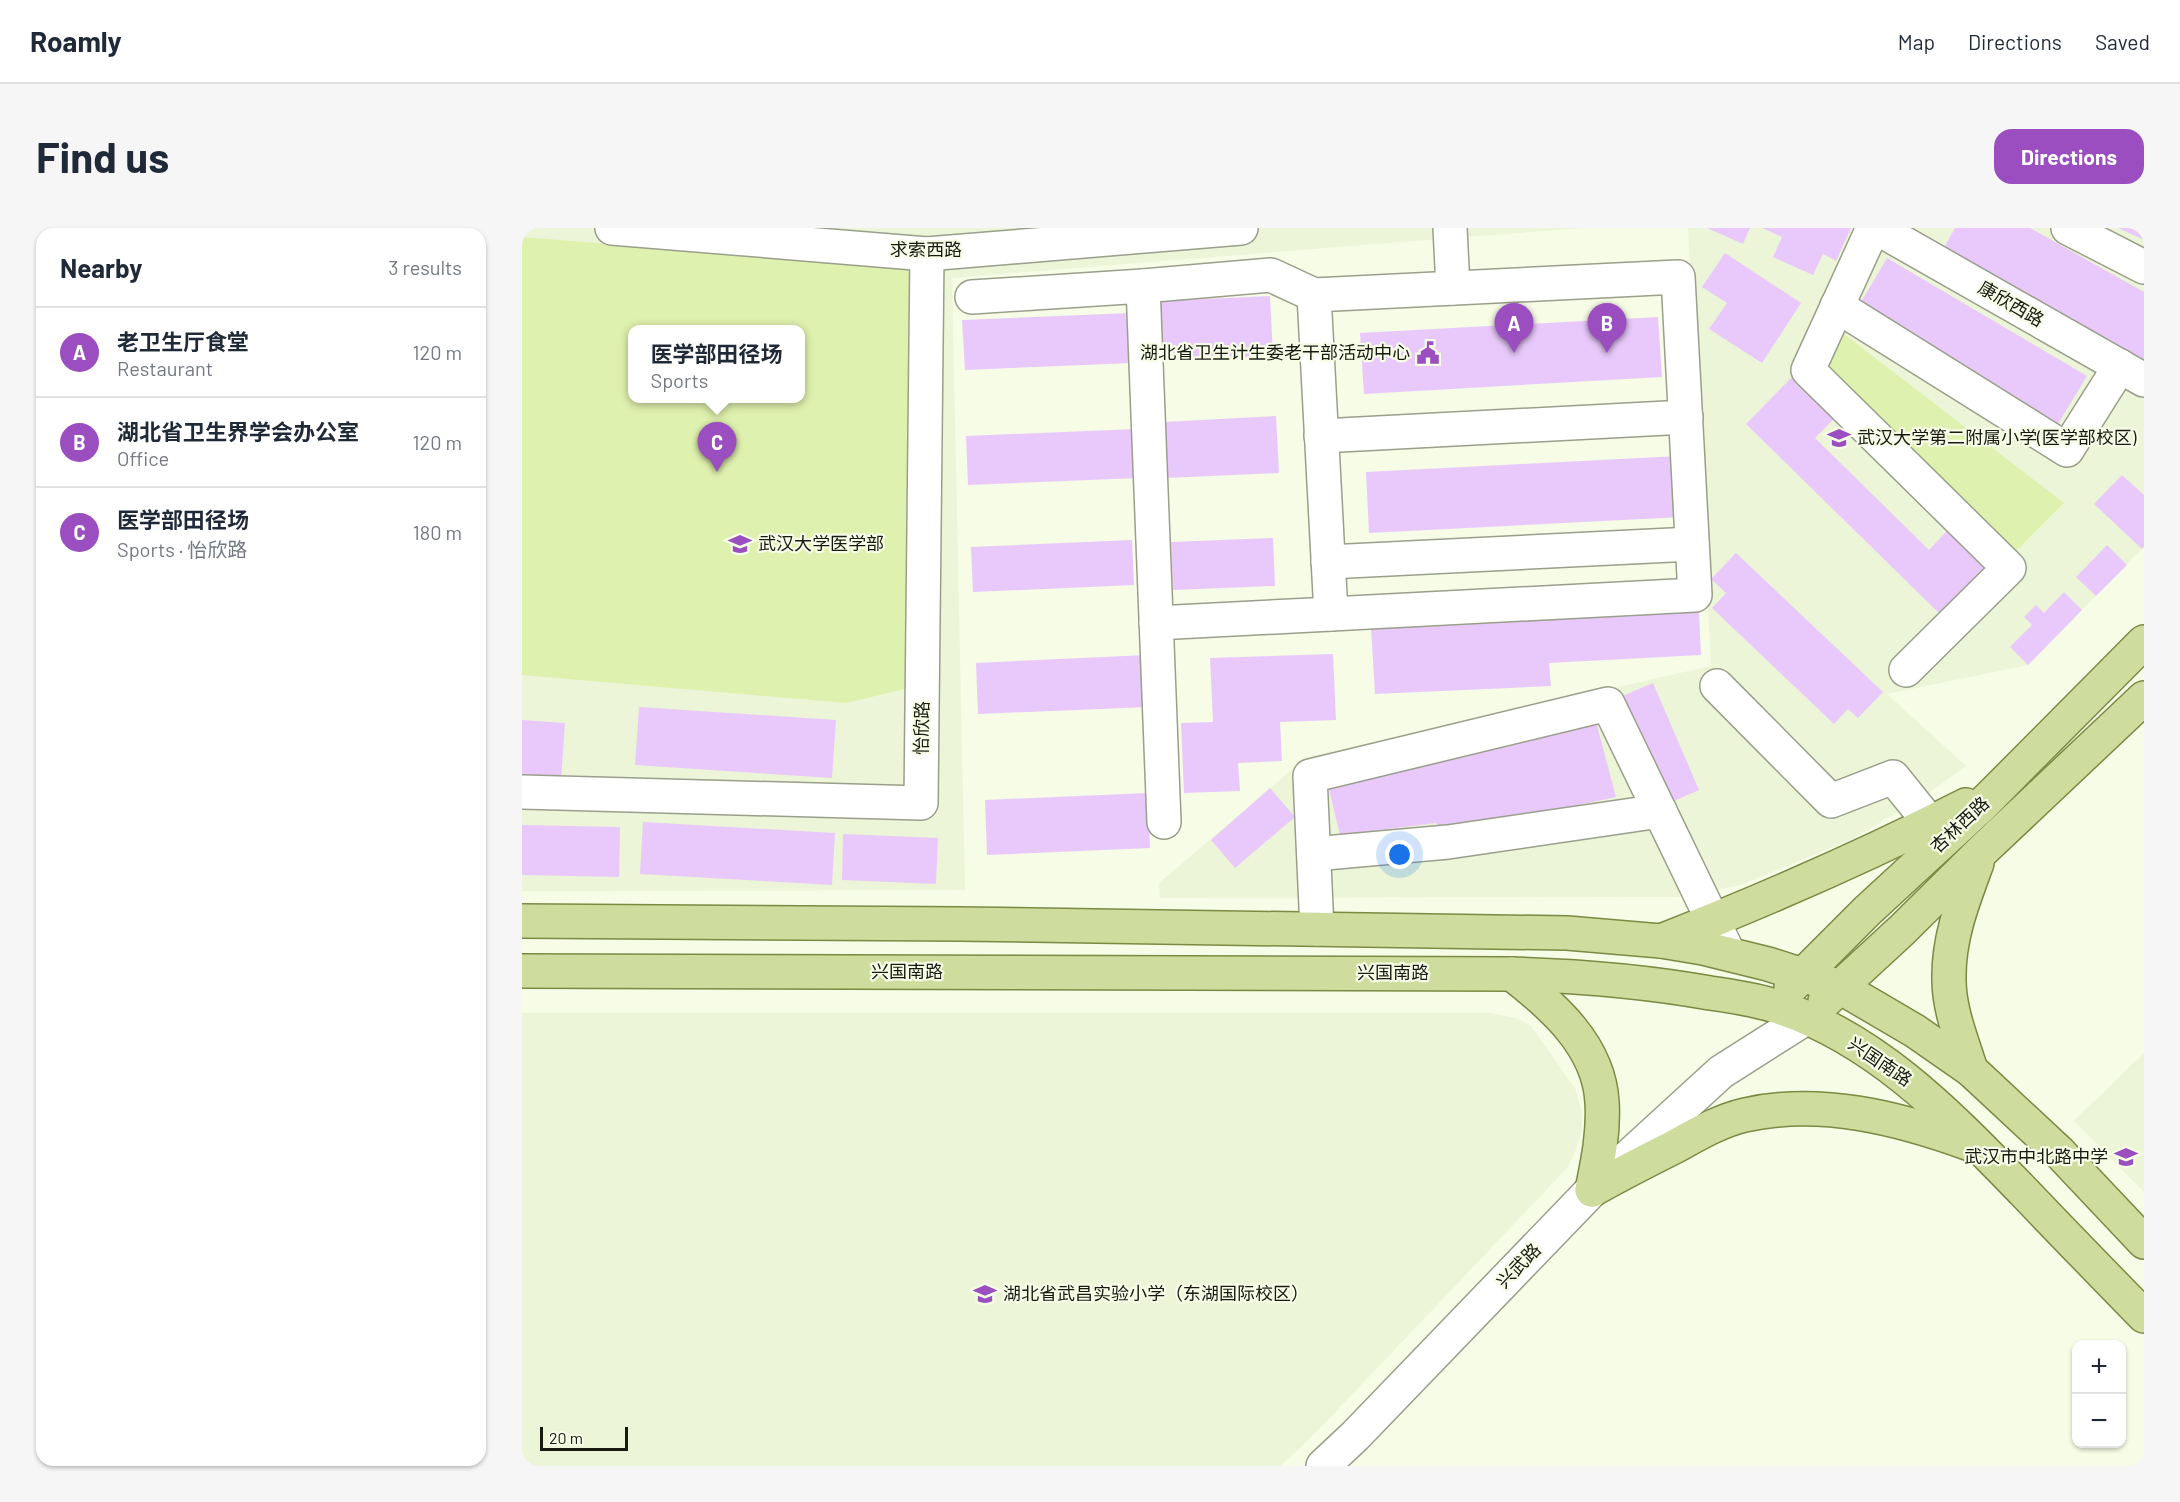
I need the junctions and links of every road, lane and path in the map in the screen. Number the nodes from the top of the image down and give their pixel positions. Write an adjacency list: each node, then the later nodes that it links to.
1 (612, 228): 6 (street, 求索西路)
2 (1241, 228): 6 (street, 求索西路)
3 (1450, 228): 9 (street)
4 (1875, 228): 12 (street); 13 (street, 康欣西路)
5 (2067, 228): 7 (street)
6 (927, 254): 25 (street, 怡欣路)
7 (2144, 267)
8 (1143, 286): 10 (street); 11 (street); 19 (street)
9 (1453, 288): 10 (street); 14 (street)
10 (1314, 295): 15 (street)
11 (972, 297)
12 (1837, 306): 13 (street); 21 (street)
13 (2132, 373)
14 (1686, 417): 15 (street); 16 (street)
15 (1321, 436): 17 (street)
16 (1692, 544): 17 (street); 18 (street)
17 (1328, 562): 18 (street)
18 (1331, 614): 19 (street)
19 (1156, 622): 27 (street)
20 (2144, 642): 24 (main road, 杏林西路)
21 (1906, 670)
22 (1717, 686): 28 (street)
23 (2144, 698): 29 (main road, 杏林西路)
24 (2000, 787): 28 (main road); 38 (main road, 杏林西路)
25 (522, 792)
26 (1660, 811): 30 (street); 30 (street); 31 (street)
27 (1164, 822)
28 (1930, 823): 31 (main road)
29 (1982, 851): 39 (main road, 杏林西路); 42 (main road)
30 (1314, 854): 33 (street)
31 (1713, 920): 34 (main road); 35 (street)
32 (522, 921): 33 (main road)
33 (1317, 929): 34 (main road)
34 (1661, 941): 35 (main road)
35 (1730, 954): 38 (main road)
36 (522, 970): 37 (main road, 兴国南路)
37 (1512, 974): 40 (main road, 兴国南路); 45 (main road)
38 (1804, 974): 39 (main road); 40 (main road, 杏林西路)
39 (1840, 987): 41 (main road, 杏林西路); 42 (main road)
40 (1772, 1005): 41 (main road, 兴国南路); 43 (street, 兴武路)
41 (1806, 1018): 43 (street, 兴武路); 44 (main road, 兴国南路)
42 (1971, 1070): 46 (main road)
43 (1720, 1072): 45 (street, 兴武路)
44 (1982, 1149): 45 (main road); 47 (main road, 兴国南路)
45 (1592, 1190): 48 (street, 兴武路)
46 (2144, 1242)
47 (2144, 1316)
48 (1323, 1466)

